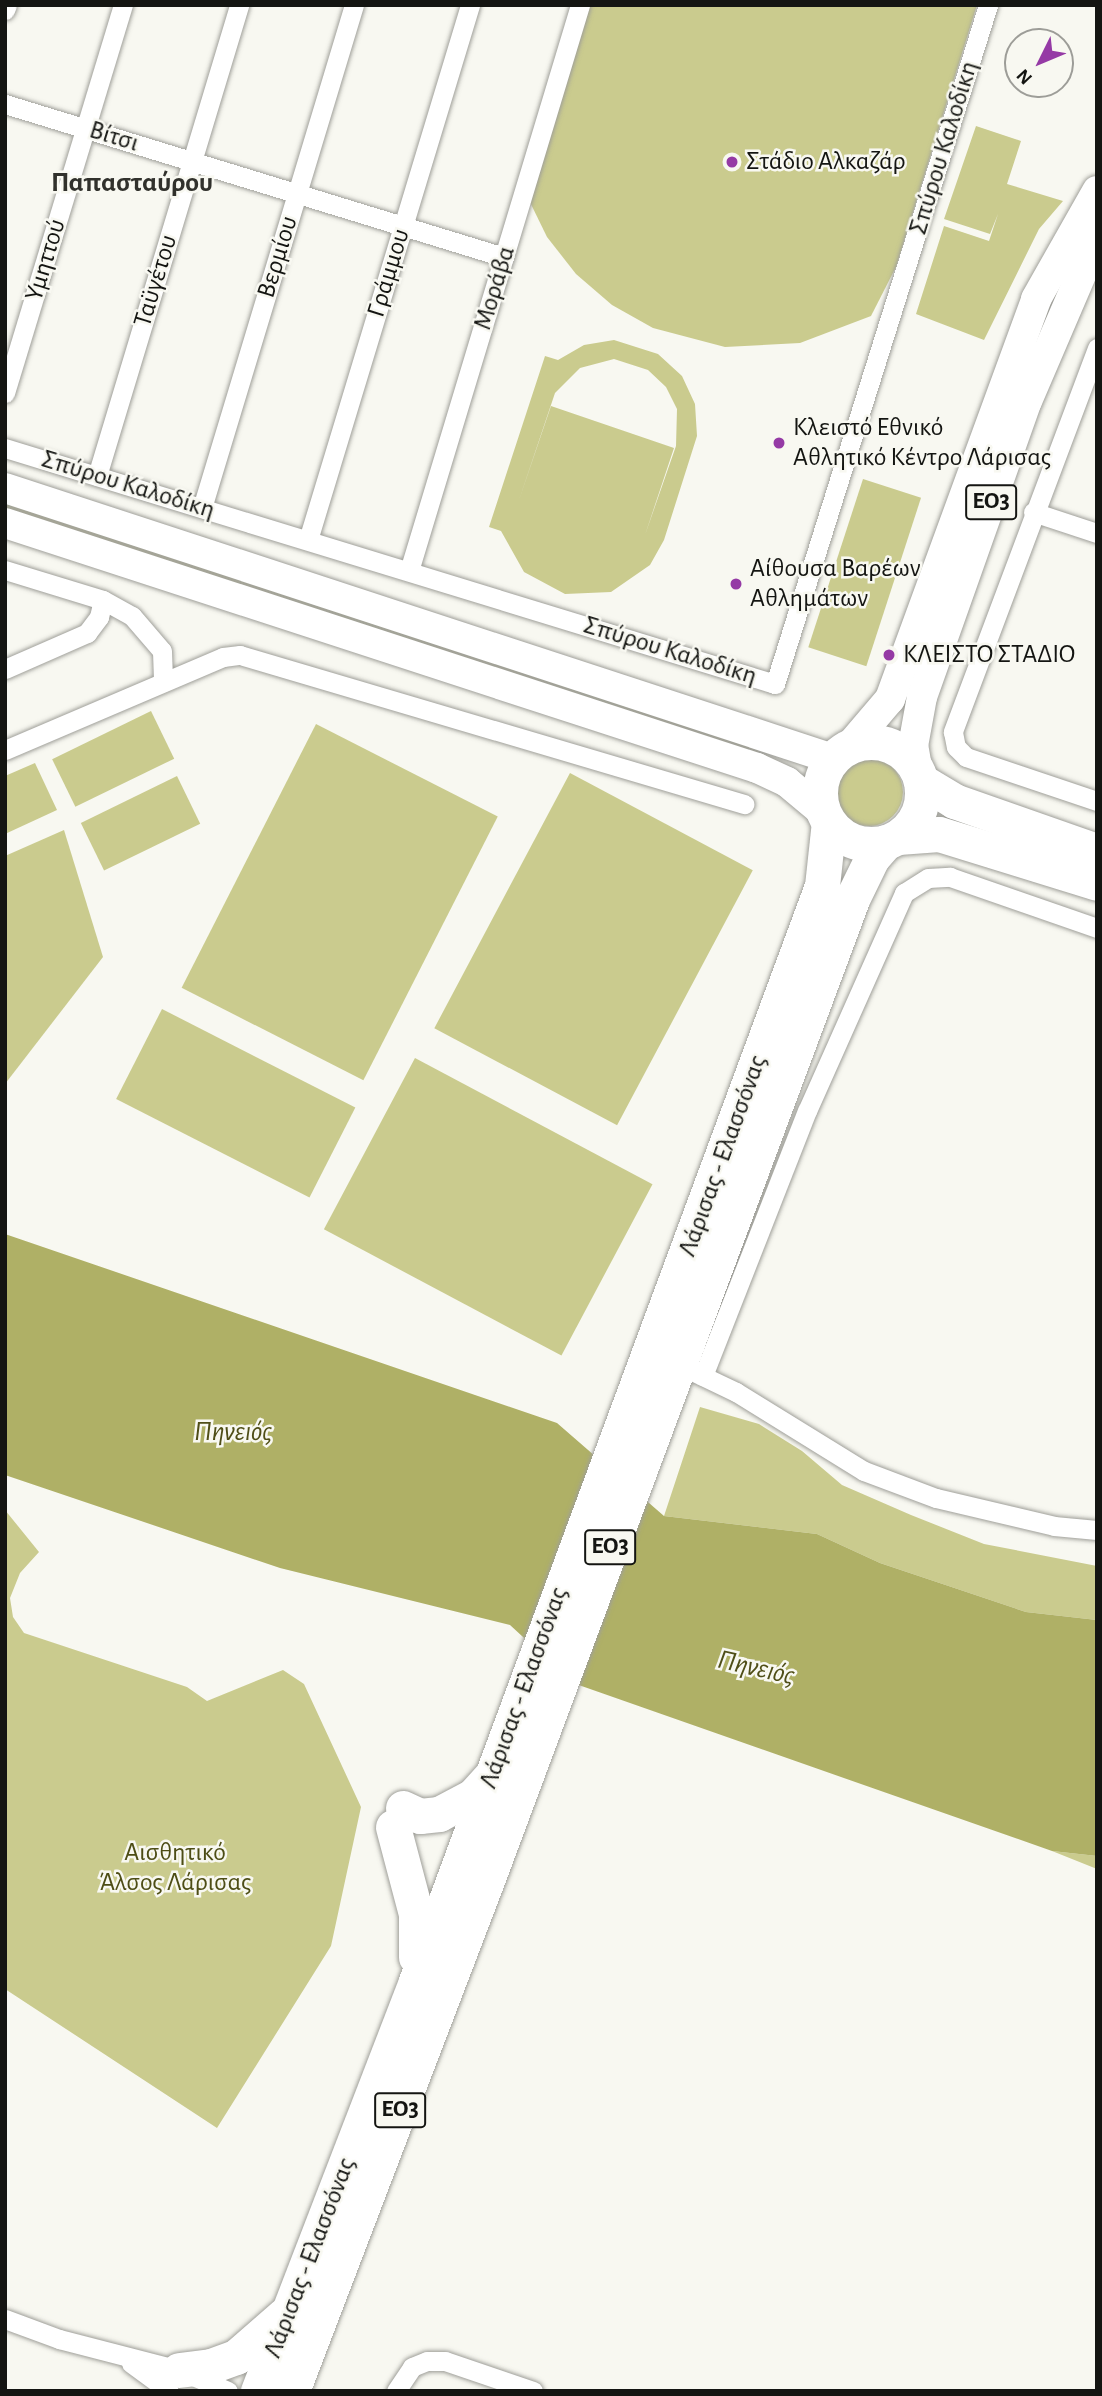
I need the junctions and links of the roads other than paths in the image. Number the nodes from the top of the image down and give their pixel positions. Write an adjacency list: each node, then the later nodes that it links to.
1 (123, 5): 8 (street, Υμηττού)
2 (239, 5): 9 (street, Ταϋγέτου)
3 (354, 5): 11 (street, Βερμίου)
4 (470, 5): 12 (street, Γράμμου)
5 (580, 5): 14 (street, Μοράβα)
6 (988, 5): 26 (street, Σπύρου Καλοδίκη)
7 (5, 104): 8 (street, Βίτσι)
8 (86, 128): 9 (street, Βίτσι); 16 (street, Υμηττού)
9 (192, 161): 11 (street, Βίτσι); 18 (street, Ταϋγέτου)
10 (1097, 191): 31 (main road, ΕΟ3)
11 (298, 193): 12 (street, Βίτσι); 20 (street, Βερμίου)
12 (403, 226): 14 (street, Βίτσι); 24 (street, Γράμμου)
13 (1097, 238): 32 (main road, ΕΟ3)
14 (504, 257): 26 (street, Μοράβα)
15 (1097, 348): 21 (street)
16 (5, 393)
17 (5, 448): 18 (street, Σπύρου Καλοδίκη)
18 (97, 476): 20 (street, Σπύρου Καλοδίκη)
19 (5, 488): 31 (main road)
20 (202, 508): 24 (street, Σπύρου Καλοδίκη)
21 (1032, 512): 23 (street); 33 (street)
22 (5, 523): 35 (main road)
23 (1097, 533)
24 (307, 540): 26 (street, Σπύρου Καλοδίκη)
25 (5, 570): 27 (street)
26 (409, 571)
27 (103, 600): 28 (street); 29 (street)
28 (5, 669)
29 (163, 682): 30 (street); 34 (street)
30 (5, 750)
31 (841, 753): 32 (highway); 35 (highway, ΕΟ3)
32 (919, 777): 36 (highway, ΕΟ3); 37 (highway)
33 (1097, 801)
34 (744, 804)
35 (827, 817): 36 (highway); 40 (highway, Λάρισας - Ελασσόνας / ΕΟ3)
36 (892, 840): 38 (highway); 40 (highway, Λάρισας - Ελασσόνας / ΕΟ3)
37 (1097, 851)
38 (1097, 883)
39 (1097, 928): 41 (street)
40 (770, 1072): 41 (highway, Λάρισας - Ελασσόνας / ΕΟ3)
41 (668, 1372): 42 (street); 43 (highway, Λάρισας - Ελασσόνας / ΕΟ3)
42 (1097, 1530)
43 (536, 1699): 44 (highway, Λάρισας - Ελασσόνας / ΕΟ3); 49 (highway, Λάρισας - Ελασσόνας / ΕΟ3)
44 (493, 1774): 45 (highway, Λάρισας - Ελασσόνας / ΕΟ3); 45 (highway)
45 (416, 1981): 46 (highway, Λάρισας - Ελασσόνας / ΕΟ3)
46 (334, 2195): 47 (highway, Λάρισας - Ελασσόνας / ΕΟ3); 53 (highway)
47 (289, 2310): 50 (highway); 52 (highway, Λάρισας - Ελασσόνας / ΕΟ3)
48 (5, 2319): 50 (street)
49 (310, 2345): 54 (highway, Λάρισας - Ελασσόνας / ΕΟ3); 55 (highway)
50 (174, 2380): 51 (street)
51 (228, 2391)
52 (258, 2391)
53 (278, 2391)
54 (292, 2391)
55 (320, 2391)
56 (396, 2391): 57 (street)
57 (533, 2391)

